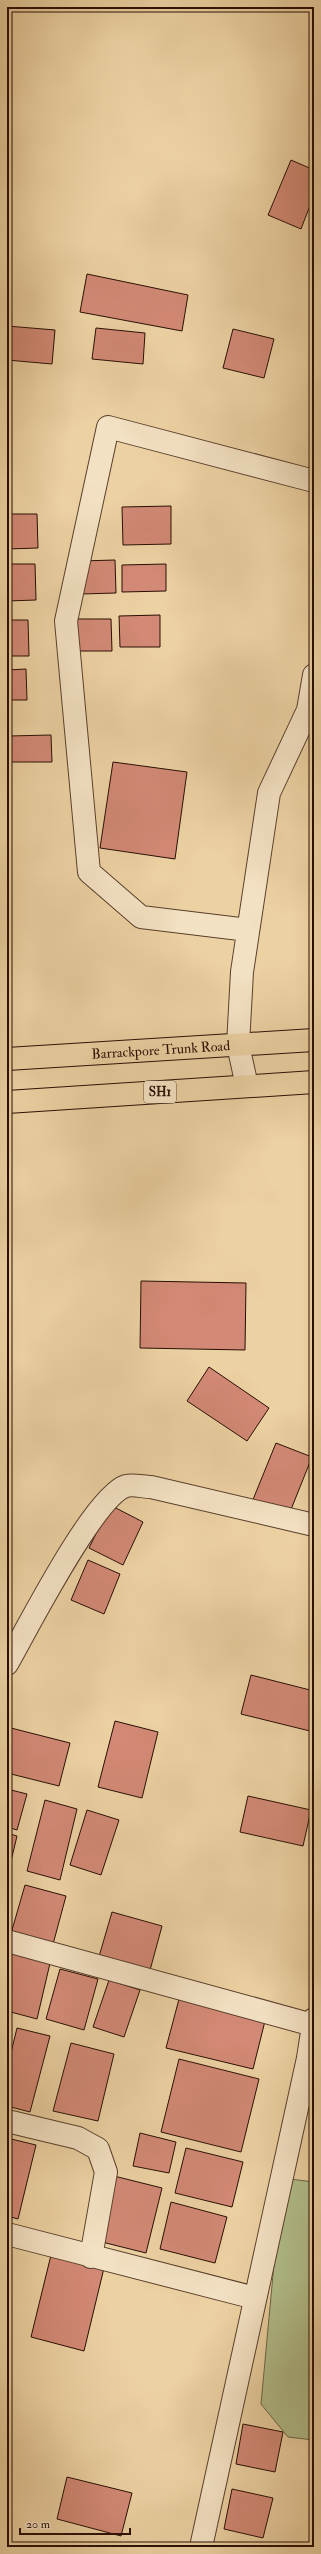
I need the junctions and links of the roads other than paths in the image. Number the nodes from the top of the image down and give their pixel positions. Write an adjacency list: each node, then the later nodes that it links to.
1 (314, 480): 2 (street); 4 (street)
2 (314, 490)
3 (314, 675): 4 (street)
4 (248, 930): 6 (street)
5 (314, 1040): 6 (main road, Barrackpore Trunk Road)
6 (238, 1045): 7 (main road, Barrackpore Trunk Road); 9 (street)
7 (7, 1060)
8 (314, 1082): 9 (main road, SH1)
9 (247, 1086): 10 (main road, SH1)
10 (7, 1102)
11 (314, 1525): 12 (street)
12 (7, 1664)
13 (7, 1941): 14 (street)
14 (313, 2029): 18 (street)
15 (7, 2121): 17 (street)
16 (7, 2234): 17 (street)
17 (91, 2257): 18 (street)
18 (255, 2298): 19 (street)
19 (201, 2547)

